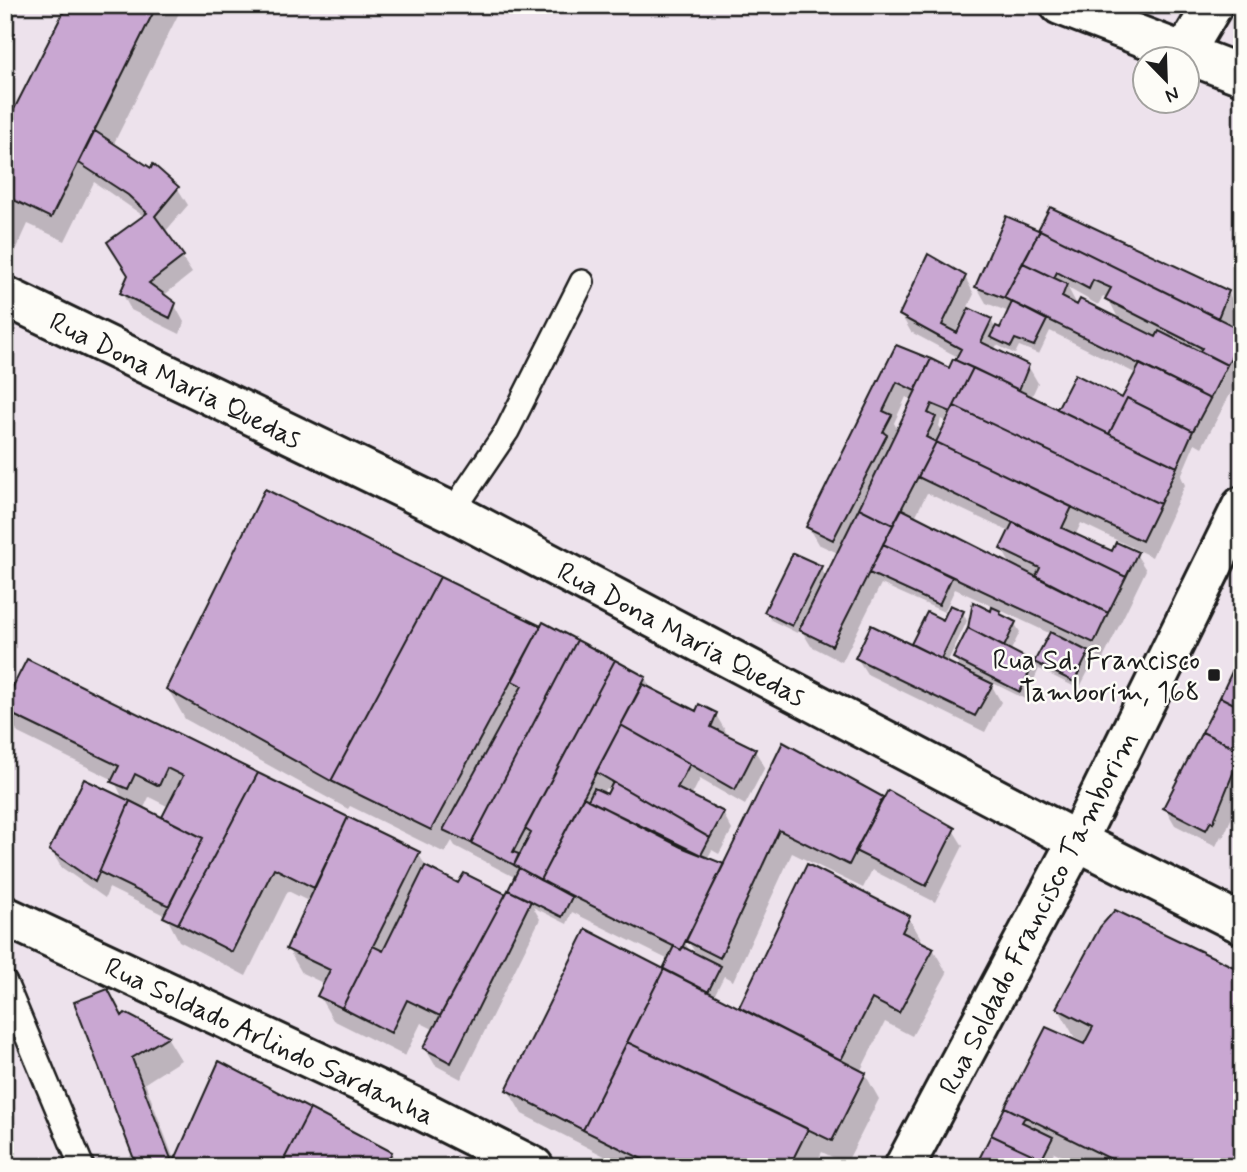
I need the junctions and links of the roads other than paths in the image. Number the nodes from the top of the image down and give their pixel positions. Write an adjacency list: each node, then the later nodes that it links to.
1 (1060, 5): 3 (street)
2 (1213, 5): 4 (street)
3 (1169, 46)
4 (1189, 46)
5 (1202, 59): 6 (street)
6 (1242, 75)
7 (582, 282): 10 (lane)
8 (5, 296): 10 (street, Rua Dona Maria Quedas)
9 (1242, 506): 11 (street, Rua Soldado Francisco Tamborim)
10 (452, 512): 11 (street, Rua Dona Maria Quedas)
11 (1077, 841): 13 (street, Rua Dona Maria Quedas); 17 (street, Rua Soldado Francisco Tamborim)
12 (5, 916): 16 (street, Rua Soldado Arlindo Sardanha)
13 (1242, 924)
14 (5, 983): 15 (lane)
15 (82, 1167)
16 (534, 1167)
17 (904, 1167)

